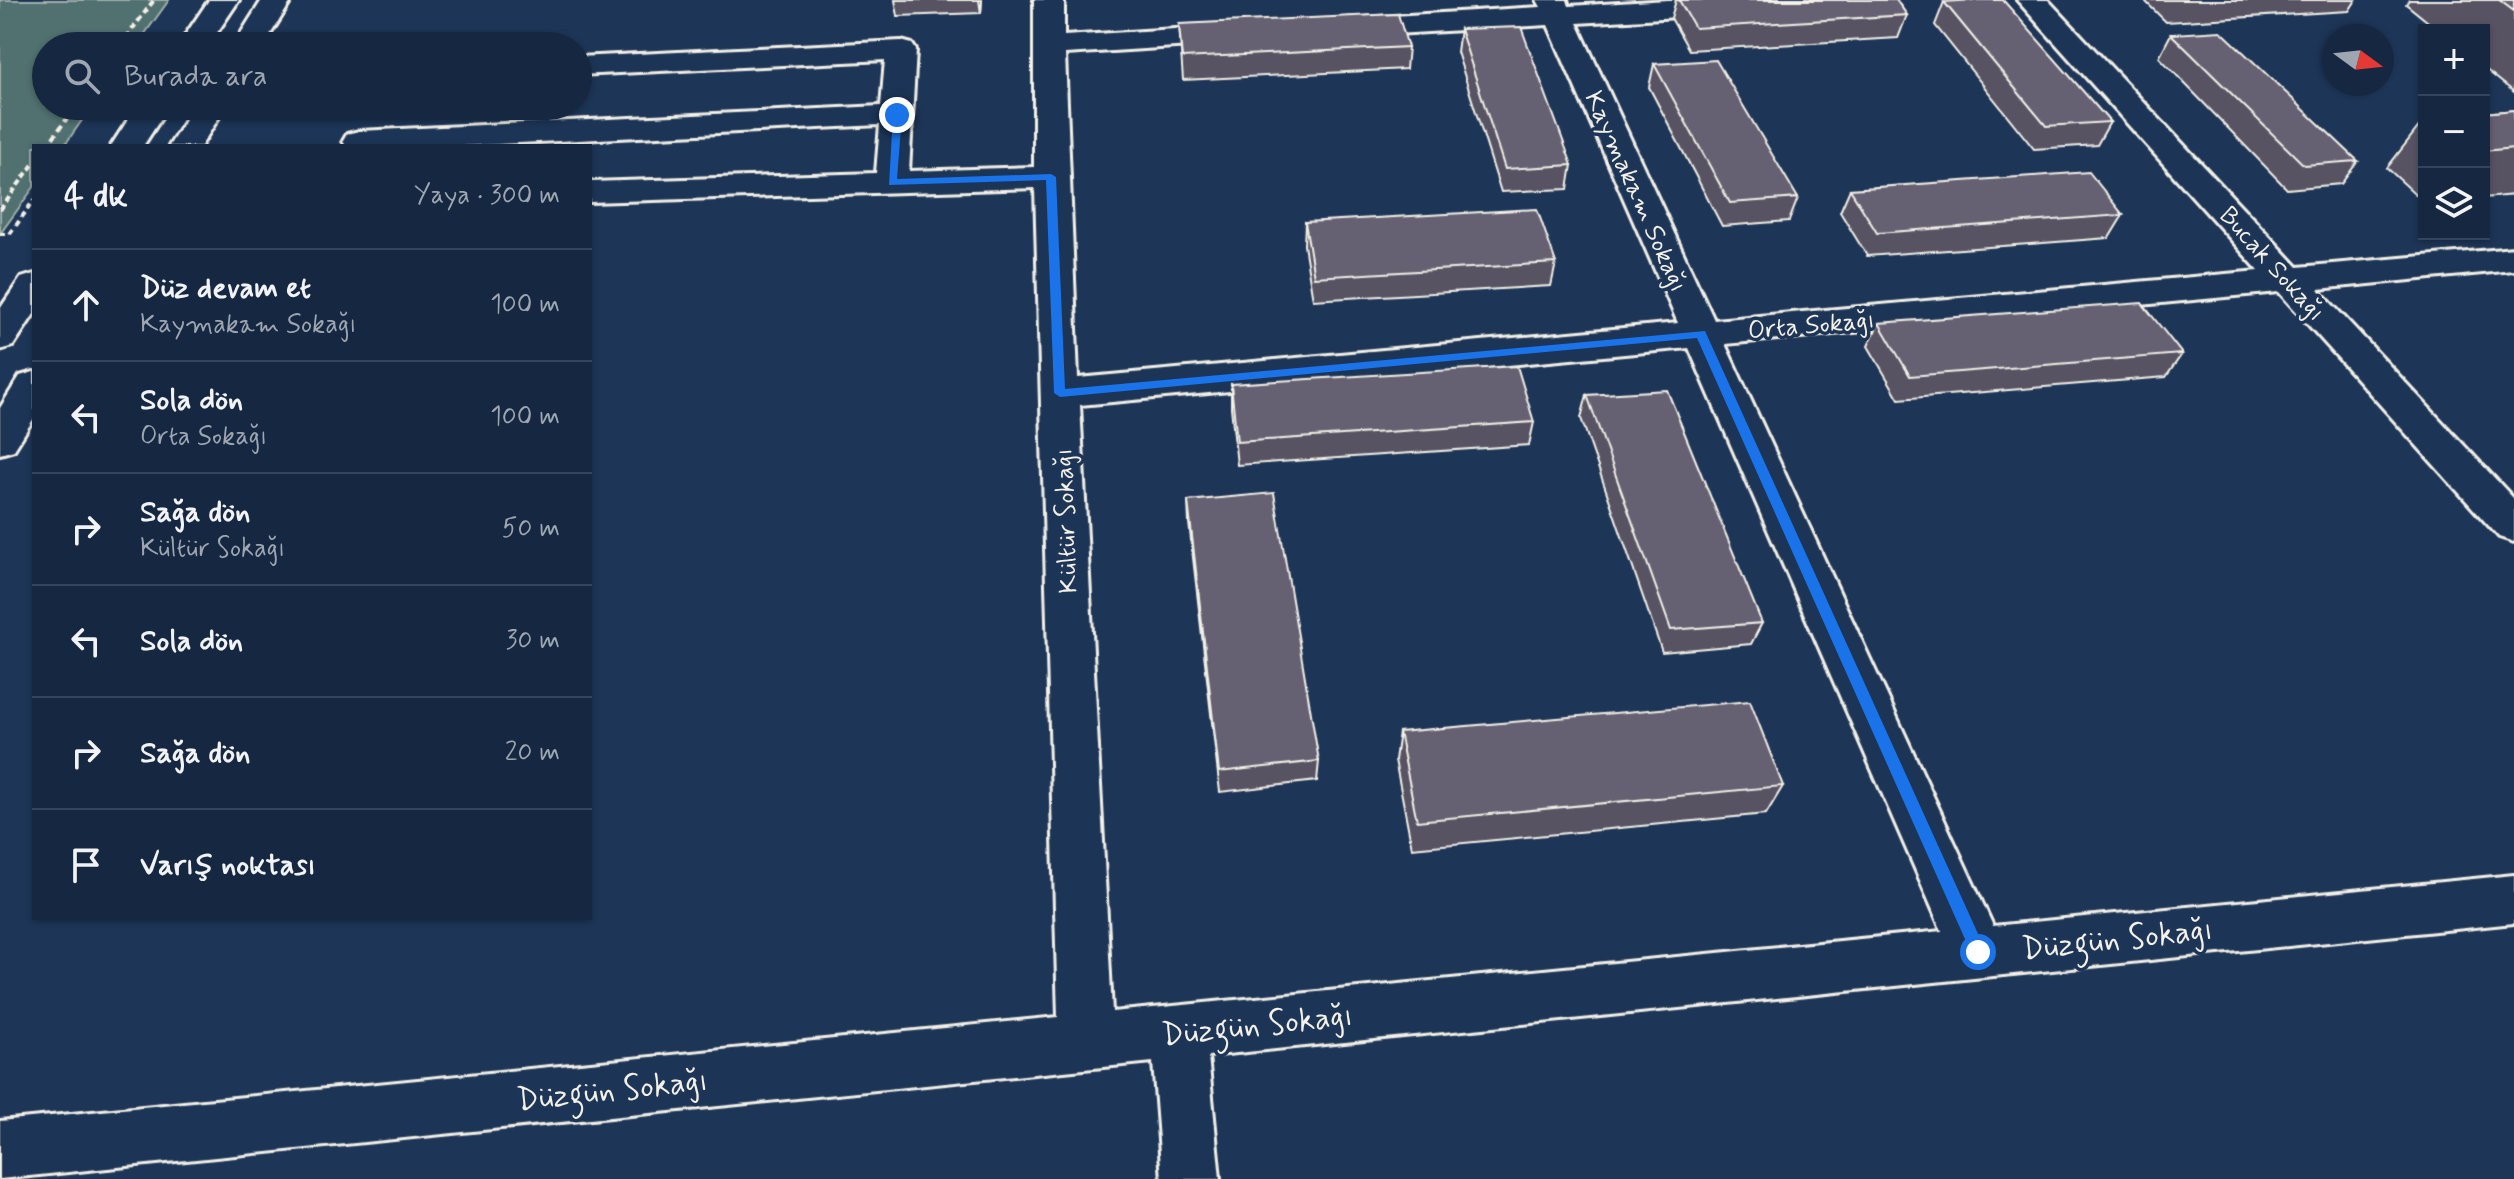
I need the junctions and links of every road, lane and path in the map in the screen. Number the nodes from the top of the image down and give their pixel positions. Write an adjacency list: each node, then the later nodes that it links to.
1 (154, 0): 9 (path)
2 (224, 0): 10 (street)
3 (277, 0): 11 (street)
4 (1049, 0): 13 (street, Kültür Sokağı)
5 (1816, 0): 7 (street)
6 (2032, 0): 32 (street, Bucak Sokağı)
7 (1556, 8): 8 (street); 34 (street, Kaymakam Sokağı)
8 (1320, 30)
9 (130, 32)
10 (202, 32)
11 (257, 32)
12 (1273, 32): 13 (street)
13 (1050, 46): 26 (street, Kültür Sokağı)
14 (592, 86): 20 (street)
15 (897, 115): 20 (street); 20 (street); 27 (street)
16 (66, 120): 21 (path)
17 (144, 120): 22 (street)
18 (201, 120): 23 (street)
19 (373, 120): 24 (street)
20 (626, 135): 24 (street); 27 (street)
21 (48, 144)
22 (128, 144)
23 (186, 144)
24 (358, 144)
25 (32, 166): 29 (path)
26 (1051, 177): 27 (street); 37 (street, Kültür Sokağı)
27 (892, 182)
28 (32, 203): 30 (path)
29 (0, 210)
30 (0, 234)
31 (2514, 259): 32 (street, Orta Sokağı)
32 (2288, 280): 34 (street, Orta Sokağı); 39 (street, Bucak Sokağı)
33 (32, 289): 35 (street)
34 (1701, 334): 37 (street, Orta Sokağı); 41 (street, Kaymakam Sokağı)
35 (0, 337)
36 (32, 389): 38 (street)
37 (1060, 393): 43 (street, Kültür Sokağı)
38 (0, 440)
39 (2514, 526)
40 (2514, 899): 41 (street, Düzgün Sokağı)
41 (1978, 952): 42 (street, Düzgün Sokağı)
42 (1178, 1032): 43 (street, Düzgün Sokağı); 45 (street)
43 (1086, 1041): 44 (street, Düzgün Sokağı)
44 (0, 1150)
45 (1191, 1179)

